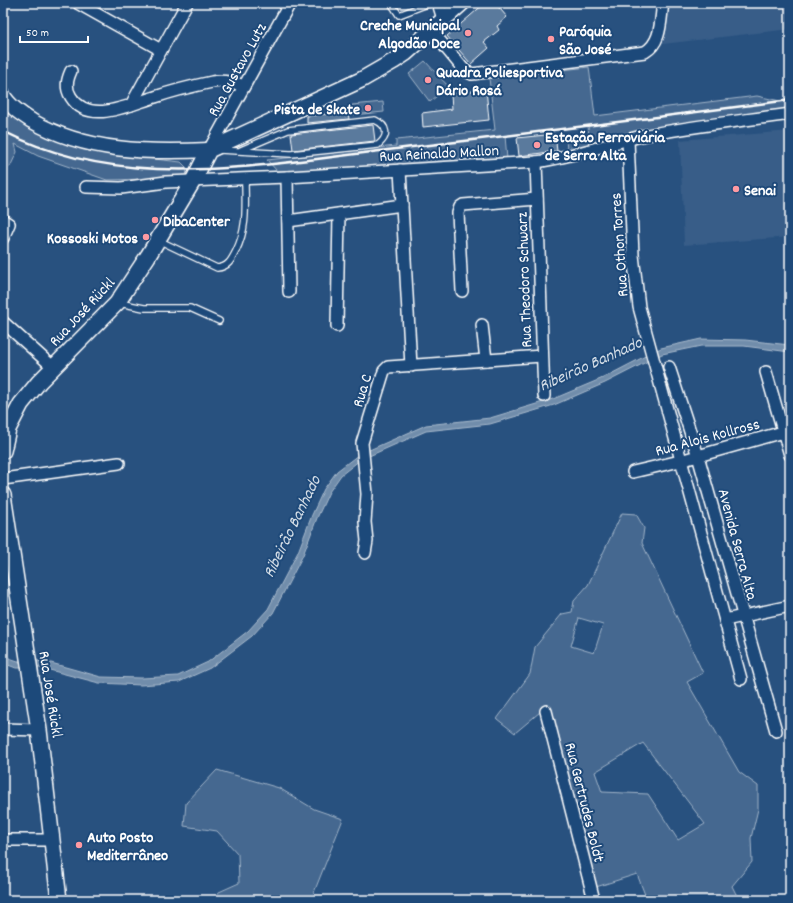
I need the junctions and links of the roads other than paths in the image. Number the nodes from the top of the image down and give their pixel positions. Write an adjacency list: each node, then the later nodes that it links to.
1 (187, 3): 12 (street)
2 (290, 3): 14 (street, Rua Gustavo Lutz)
3 (430, 3): 9 (lane)
4 (438, 3): 10 (street)
5 (462, 3): 10 (main road)
6 (663, 3): 11 (street)
7 (79, 4): 12 (street)
8 (394, 4): 9 (lane)
9 (421, 5)
10 (444, 20): 11 (main road)
11 (431, 30): 19 (main road)
12 (161, 50): 16 (street)
13 (71, 71): 16 (street)
14 (244, 86): 16 (street); 19 (street, Rua Gustavo Lutz)
15 (3, 95): 19 (street)
16 (131, 105)
17 (790, 114): 18 (street, Rua Reinaldo Mallon)
18 (628, 140): 21 (street, Rua Reinaldo Mallon); 45 (street, Rua Othon Torres)
19 (209, 150): 20 (lane); 25 (main road, Rua José Rückl)
20 (241, 150): 20 (lane)
21 (536, 162): 22 (street, Rua Reinaldo Mallon); 27 (street, Rua Theodoro Schwarz)
22 (400, 170): 23 (street, Rua Reinaldo Mallon); 28 (street)
23 (287, 177): 24 (street, Rua Reinaldo Mallon); 30 (street)
24 (245, 179): 25 (street, Rua Reinaldo Mallon); 33 (lane)
25 (194, 181): 26 (street, Rua Reinaldo Mallon); 33 (main road, Rua José Rückl)
26 (86, 187)
27 (537, 199): 34 (street); 41 (street, Rua Theodoro Schwarz)
28 (402, 205): 29 (street); 43 (street)
29 (339, 214): 30 (street); 40 (street)
30 (288, 221): 35 (street)
31 (6, 222): 32 (street)
32 (3, 238)
33 (157, 240): 36 (main road, Rua José Rückl)
34 (462, 291)
35 (289, 292)
36 (117, 303): 37 (lane); 44 (main road, Rua José Rückl)
37 (218, 321)
38 (3, 322): 44 (street)
39 (482, 325): 42 (street)
40 (337, 326)
41 (542, 356): 42 (street, Rua C); 48 (street, Rua Theodoro Schwarz)
42 (486, 360): 43 (street, Rua C)
43 (411, 366): 59 (street, Rua C)
44 (53, 367): 50 (main road, Rua José Rückl)
45 (654, 367): 53 (street, Avenida Serra Alta)
46 (669, 367): 52 (street, Avenida Serra Alta)
47 (766, 372): 49 (street)
48 (544, 396)
49 (787, 431): 51 (street); 52 (street, Rua Alois Kollross)
50 (3, 451)
51 (790, 455)
52 (698, 456): 53 (street, Rua Alois Kollross); 61 (street, Avenida Serra Alta)
53 (680, 461): 55 (street, Rua Alois Kollross); 62 (street, Avenida Serra Alta)
54 (119, 463): 56 (street)
55 (633, 472)
56 (3, 479)
57 (3, 495): 58 (main road, Rua José Rückl)
58 (4, 515): 66 (main road, Rua José Rückl)
59 (365, 553)
60 (790, 606): 61 (street)
61 (742, 617): 62 (street); 67 (street, Avenida Serra Alta)
62 (726, 620): 63 (street, Avenida Serra Alta)
63 (740, 679)
64 (546, 711): 71 (street, Rua Gertrudes Boldt)
65 (3, 729): 66 (street)
66 (39, 730): 69 (main road, Rua José Rückl)
67 (776, 731)
68 (3, 840): 69 (street)
69 (53, 840): 70 (main road, Rua José Rückl)
70 (59, 900)
71 (594, 900)

